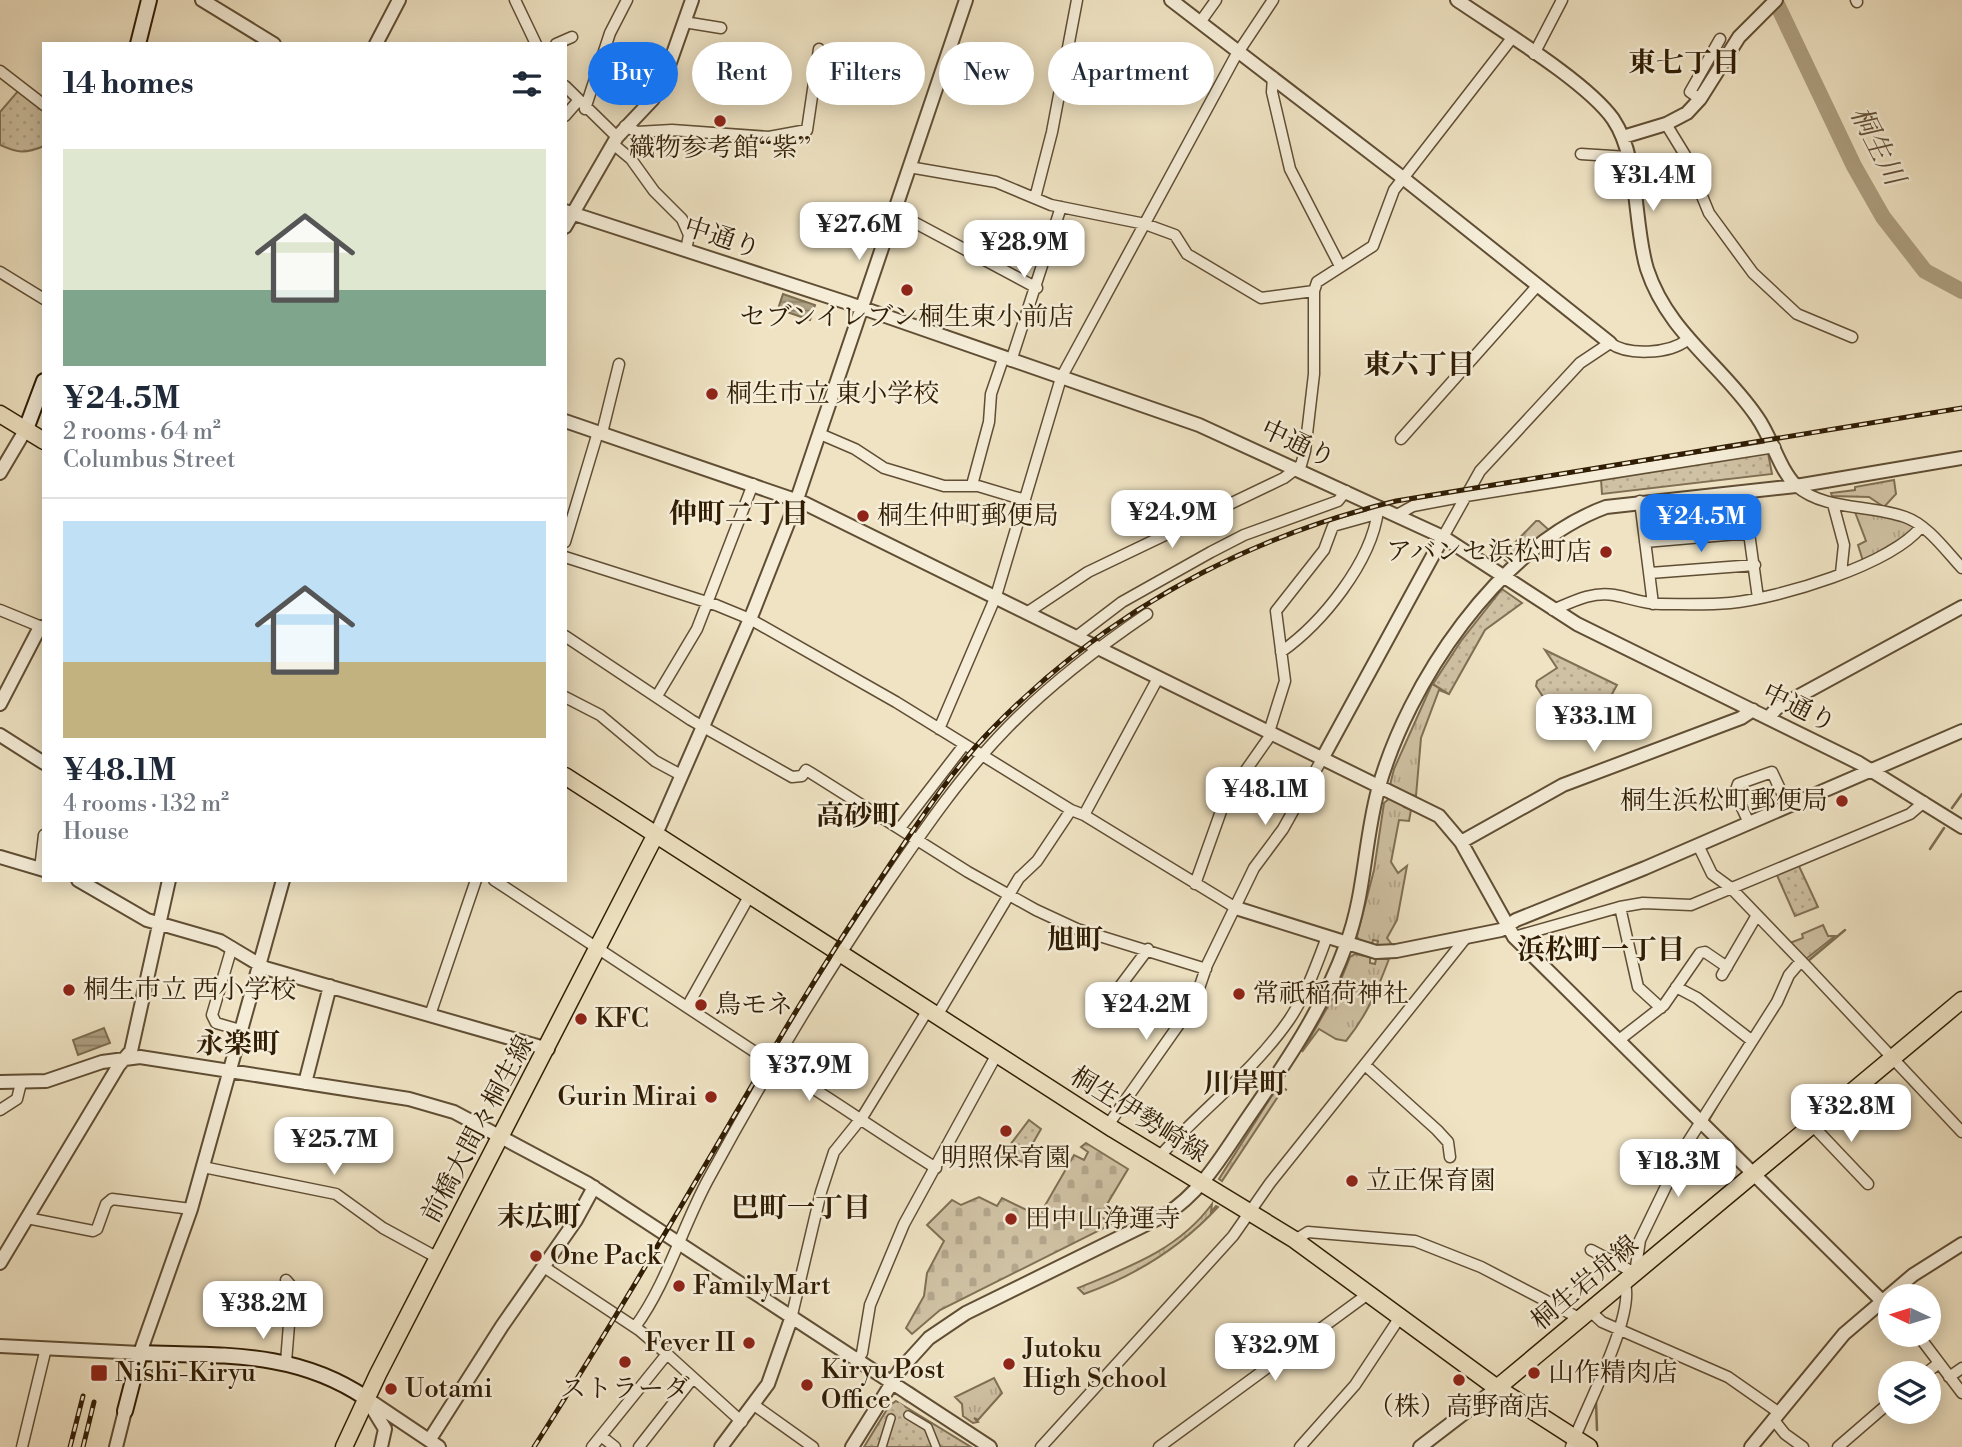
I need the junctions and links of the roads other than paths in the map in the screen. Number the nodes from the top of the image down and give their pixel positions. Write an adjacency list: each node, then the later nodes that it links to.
1 (149, 0): 21 (main road)
2 (202, 0): 22 (street)
3 (399, 0): 23 (street)
4 (515, 0): 24 (street)
5 (627, 0): 33 (street)
6 (692, 0): 15 (street)
7 (967, 0): 42 (street)
8 (1077, 0): 44 (street)
9 (1171, 0): 16 (street)
10 (1216, 0): 16 (street)
11 (1273, 0): 26 (street)
12 (1457, 0): 19 (street)
13 (1562, 0): 27 (street)
14 (1776, 0): 31 (street)
15 (684, 22): 17 (street); 37 (street)
16 (1201, 22): 26 (street)
17 (721, 28)
18 (572, 37): 25 (street)
19 (1512, 38): 27 (street); 43 (street)
20 (1720, 39): 31 (street)
21 (138, 42)
22 (271, 42)
23 (377, 42)
24 (535, 42)
25 (561, 42)
26 (1239, 50): 29 (street); 48 (street)
27 (1534, 54): 38 (street)
28 (0, 71): 32 (street)
29 (1273, 77): 43 (street); 50 (street)
30 (567, 88): 33 (street)
31 (1700, 99): 36 (street)
32 (42, 103)
33 (581, 105): 35 (street); 39 (street)
34 (811, 105): 37 (street)
35 (567, 115)
36 (1666, 124): 38 (street); 57 (street)
37 (625, 126): 39 (street)
38 (1623, 137): 41 (street)
39 (615, 140): 47 (street); 49 (street)
40 (1581, 154): 41 (street)
41 (1628, 156): 58 (street)
42 (909, 167): 44 (street); 46 (street)
43 (1403, 178): 50 (street); 52 (street)
44 (1035, 198): 45 (street)
45 (1061, 207): 48 (street); 53 (street)
46 (893, 211): 53 (street); 56 (street)
47 (569, 212): 49 (street, 中通り)
48 (1145, 224): 54 (street); 62 (street)
49 (686, 250): 56 (street, 中通り)
50 (1340, 266): 54 (street)
51 (0, 272): 55 (street)
52 (1538, 285): 59 (street); 69 (street)
53 (1037, 288): 60 (street)
54 (1314, 291): 73 (street)
55 (42, 298)
56 (863, 308): 60 (street, 中通り); 68 (street)
57 (1852, 337)
58 (1687, 340): 59 (street); 71 (street)
59 (1610, 343): 80 (street)
60 (1007, 360): 62 (street, 中通り); 76 (street)
61 (619, 365): 67 (street)
62 (1061, 379): 73 (street, 中通り); 81 (street)
63 (42, 386): 66 (main road)
64 (0, 414): 66 (main road)
65 (567, 422): 67 (street)
66 (26, 429): 70 (main road); 74 (street)
67 (600, 432): 75 (street); 89 (street)
68 (820, 434): 76 (street); 82 (street)
69 (1401, 439)
70 (42, 440)
71 (1775, 447): 77 (street); 80 (street)
72 (1962, 458): 77 (street)
73 (1297, 469): 78 (street, 中通り); 105 (street)
74 (0, 473)
75 (753, 484): 82 (street); 100 (street)
76 (972, 485): 81 (street)
77 (1796, 486): 79 (street); 84 (street)
78 (1346, 491): 85 (street, 中通り); 110 (street)
79 (1740, 492): 83 (street); 88 (street)
80 (1466, 496): 86 (street); 90 (street)
81 (1025, 499): 98 (street)
82 (797, 500): 98 (street); 107 (street)
83 (1640, 501): 91 (street); 97 (street)
84 (1833, 504): 87 (street); 96 (street)
85 (1380, 509): 86 (street, 中通り); 112 (street); 112 (street)
86 (1397, 515): 90 (street, 中通り)
87 (1922, 527): 94 (street); 96 (street)
88 (1749, 533): 91 (street); 93 (street)
89 (567, 536)
90 (1443, 537): 97 (street, 中通り); 126 (street)
91 (1645, 542): 95 (street)
92 (567, 558): 100 (street)
93 (1755, 565): 95 (street); 99 (street)
94 (1962, 568)
95 (1650, 573): 101 (street)
96 (1841, 573): 99 (street)
97 (1502, 575): 104 (street, 中通り); 131 (street)
98 (996, 596): 105 (street); 120 (street)
99 (1758, 598): 101 (street)
100 (707, 602): 107 (street); 114 (street)
101 (1653, 604): 104 (street)
102 (1962, 607): 118 (street)
103 (0, 610): 108 (street)
104 (1553, 610): 117 (street, 中通り)
105 (1028, 612): 110 (street)
106 (1147, 614): 111 (street)
107 (750, 619): 119 (street); 120 (street)
108 (42, 628): 116 (street)
109 (567, 637): 114 (street)
110 (1076, 637): 111 (street)
111 (1098, 648): 113 (street); 125 (street)
112 (1280, 652): 122 (street)
113 (1158, 678): 122 (street); 135 (street)
114 (657, 696): 119 (street)
115 (567, 698): 129 (street)
116 (0, 704)
117 (1753, 710): 118 (street, 中通り); 141 (street)
118 (1768, 718): 128 (street, 中通り)
119 (701, 726): 129 (street); 138 (street)
120 (939, 729): 124 (street)
121 (1962, 731): 128 (street)
122 (1270, 733): 126 (street); 150 (street)
123 (0, 735): 127 (street)
124 (964, 745): 125 (street); 138 (street)
125 (982, 755): 134 (street); 140 (street)
126 (1322, 759): 131 (street); 155 (street)
127 (42, 762)
128 (1872, 769): 132 (street, 中通り); 133 (street)
129 (681, 775): 139 (street)
130 (567, 777): 139 (main road, 桐生伊勢崎線)
131 (1384, 789): 141 (street); 161 (street)
132 (1923, 802): 137 (street, 中通り); 151 (street)
133 (1788, 806): 136 (street); 136 (street)
134 (1071, 810): 135 (street); 153 (street)
135 (1084, 815): 150 (street)
136 (1749, 823): 142 (street)
137 (1962, 827)
138 (900, 828): 140 (street)
139 (656, 834): 152 (main road, 桐生伊勢崎線); 163 (main road, 前橋大間々桐生線)
140 (917, 839): 153 (street); 165 (street)
141 (1461, 842): 158 (street)
142 (1698, 845): 151 (street); 158 (street)
143 (0, 857): 144 (street)
144 (42, 869)
145 (82, 882): 157 (street)
146 (168, 882): 157 (street)
147 (282, 882): 166 (street)
148 (475, 882): 176 (street)
149 (497, 882): 163 (street)
150 (1195, 884): 155 (street)
151 (1731, 888): 154 (street); 156 (street)
152 (751, 893): 165 (main road, 桐生伊勢崎線); 172 (street)
153 (1008, 896): 164 (street); 175 (street)
154 (1620, 907): 158 (street); 173 (street)
155 (1236, 908): 159 (street); 168 (street)
156 (1757, 915): 167 (street); 170 (street)
157 (158, 924): 162 (street); 182 (street)
158 (1510, 932): 160 (street); 178 (street)
159 (1327, 937): 161 (street); 197 (street)
160 (1465, 939): 161 (street); 185 (street)
161 (1347, 943): 202 (street)
162 (232, 947): 166 (street); 177 (street)
163 (599, 948): 172 (street); 180 (main road, 前橋大間々桐生線)
164 (1148, 950): 168 (street); 171 (street)
165 (842, 952): 175 (main road, 桐生伊勢崎線); 184 (street)
166 (258, 964): 169 (street); 177 (street)
167 (1804, 964): 179 (street); 183 (street)
168 (1206, 969): 193 (street)
169 (330, 986): 176 (street); 189 (street)
170 (1676, 987): 173 (street); 179 (street)
171 (1115, 993)
172 (687, 1007): 184 (street)
173 (1661, 1007): 178 (street)
174 (1960, 1007): 183 (main road, 桐生岩舟線)
175 (933, 1011): 181 (main road, 桐生伊勢崎線); 191 (street)
176 (430, 1015): 180 (street)
177 (240, 1030): 186 (street)
178 (1619, 1040): 192 (street)
179 (1751, 1040): 192 (street)
180 (548, 1049): 196 (main road, 前橋大間々桐生線)
181 (997, 1054): 193 (main road, 桐生伊勢崎線); 200 (street)
182 (126, 1057): 186 (street); 188 (street); 207 (street)
183 (1890, 1059): 194 (main road, 桐生岩舟線); 195 (street)
184 (775, 1064): 191 (street); 209 (street)
185 (1365, 1065): 198 (street); 206 (street)
186 (229, 1070): 189 (street); 199 (street)
187 (0, 1082): 188 (street)
188 (21, 1083): 190 (street)
189 (305, 1083): 196 (street)
190 (0, 1110)
191 (860, 1120): 200 (street); 223 (street)
192 (1700, 1121): 201 (street); 215 (street)
193 (1108, 1125): 197 (main road, 桐生伊勢崎線)
194 (1812, 1125): 201 (main road, 桐生岩舟線); 203 (street)
195 (1962, 1132)
196 (501, 1137): 204 (street); 212 (main road, 前橋大間々桐生線)
197 (1159, 1157): 202 (main road, 桐生伊勢崎線)
198 (1450, 1157)
199 (203, 1167): 205 (street); 212 (street)
200 (936, 1168): 231 (street)
201 (1755, 1173): 215 (main road, 桐生岩舟線); 218 (street)
202 (1202, 1184): 206 (main road, 桐生伊勢崎線); 236 (street)
203 (1868, 1184)
204 (594, 1187): 209 (street); 214 (street)
205 (191, 1209): 207 (street); 228 (street)
206 (1250, 1212): 208 (main road, 桐生伊勢崎線); 264 (street)
207 (27, 1218): 213 (street)
208 (1295, 1240): 219 (main road, 桐生伊勢崎線); 221 (street)
209 (678, 1243): 223 (street); 224 (street)
210 (1962, 1244): 217 (street)
211 (1591, 1250): 215 (street)
212 (438, 1258): 239 (main road, 前橋大間々桐生線)
213 (0, 1263)
214 (544, 1267): 224 (street); 249 (street)
215 (1630, 1278): 221 (main road, 桐生岩舟線); 225 (street)
216 (286, 1280): 230 (street)
217 (1903, 1284)
218 (1878, 1289)
219 (1368, 1294): 222 (main road, 桐生伊勢崎線); 265 (street)
220 (1878, 1306): 244 (street)
221 (1586, 1315): 225 (street); 237 (main road, 桐生岩舟線)
222 (1400, 1317): 237 (main road, 桐生伊勢崎線); 266 (street)
223 (791, 1319): 231 (street); 240 (street)
224 (635, 1327): 229 (street)
225 (1619, 1329): 244 (street); 248 (street)
226 (0, 1346): 227 (street)
227 (46, 1348): 228 (street); 251 (street)
228 (140, 1353): 230 (main road); 241 (main road)
229 (667, 1354): 235 (street); 247 (street)
230 (286, 1362): 239 (main road)
231 (856, 1362): 236 (street)
232 (1941, 1366): 234 (street)
233 (1962, 1368): 234 (street)
234 (1950, 1377): 238 (street)
235 (693, 1378): 246 (street); 257 (street)
236 (890, 1384): 260 (street); 263 (street)
237 (1497, 1388): 248 (main road, 桐生伊勢崎線); 250 (street)
238 (1962, 1393)
239 (366, 1398): 249 (street); 253 (main road, 前橋大間々桐生線); 254 (street)
240 (754, 1405): 246 (street); 259 (street)
241 (125, 1410): 252 (street)
242 (1878, 1412): 270 (street)
243 (908, 1415): 262 (street)
244 (1776, 1415): 268 (street); 269 (street)
245 (891, 1418): 261 (street)
246 (742, 1422): 258 (street)
247 (601, 1436): 255 (street); 256 (street)
248 (1573, 1442): 267 (main road, 桐生伊勢崎線)
249 (435, 1443)
250 (1423, 1446)
251 (22, 1447)
252 (116, 1447)
253 (344, 1447)
254 (381, 1447)
255 (592, 1447)
256 (615, 1447)
257 (639, 1447)
258 (721, 1447)
259 (813, 1447)
260 (852, 1447)
261 (881, 1447)
262 (936, 1447)
263 (990, 1447)
264 (1041, 1447)
265 (1159, 1447)
266 (1300, 1447)
267 (1589, 1447)
268 (1751, 1447)
269 (1803, 1447)
270 (1838, 1447)

